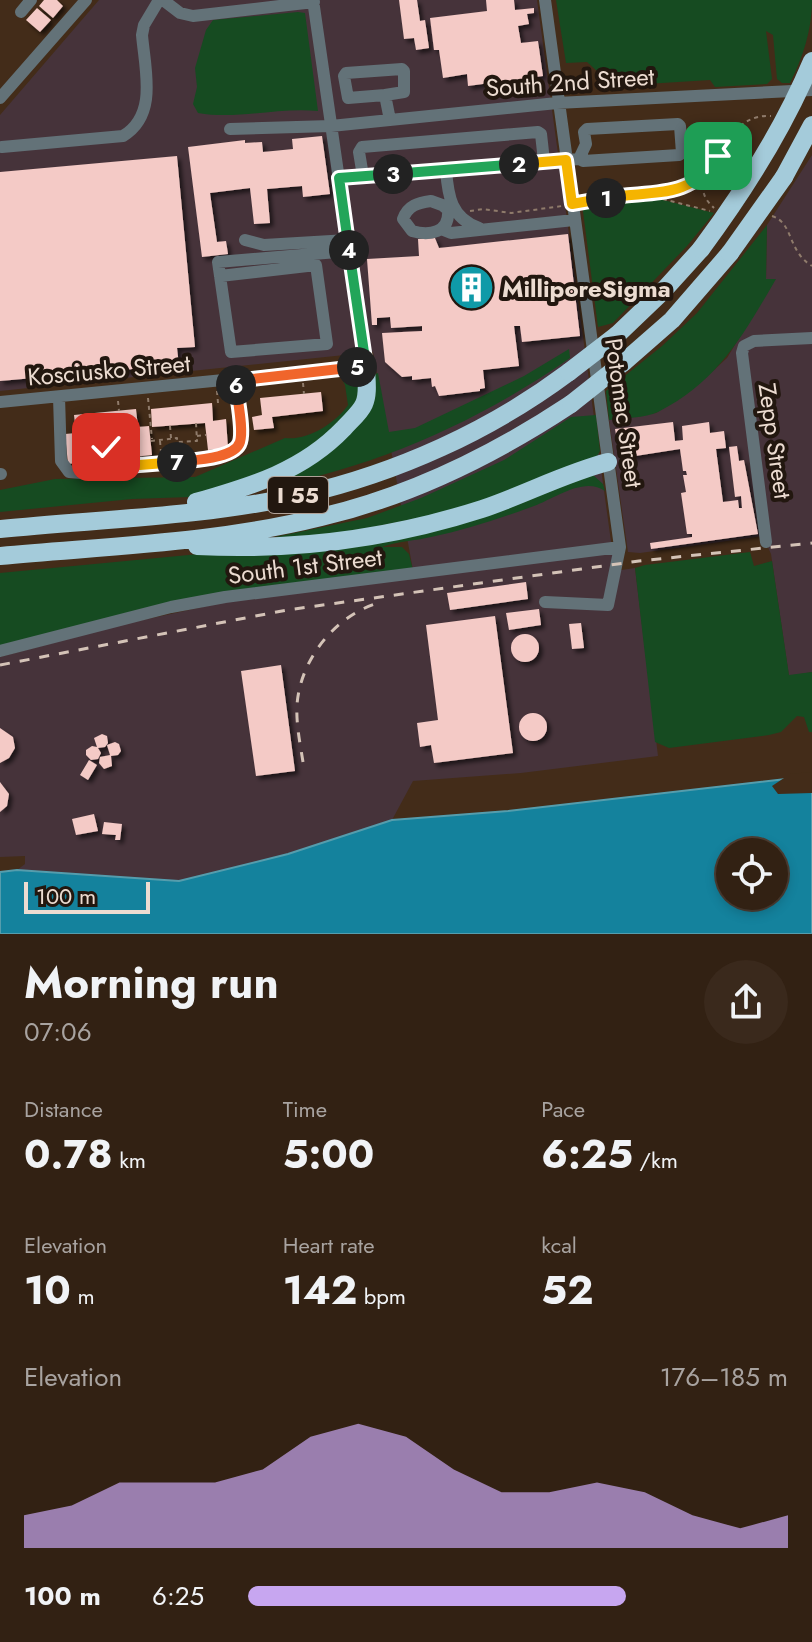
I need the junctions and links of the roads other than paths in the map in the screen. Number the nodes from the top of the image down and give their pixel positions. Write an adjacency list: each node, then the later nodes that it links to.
1 (31, 0): 6 (street)
2 (86, 0): 10 (street)
3 (161, 0): 5 (street); 16 (street)
4 (545, 0): 11 (street, Potomac Street)
5 (314, 1): 14 (street)
6 (21, 12)
7 (812, 61): 37 (highway, I 55, bridge)
8 (812, 90): 11 (street, South 2nd Street)
9 (385, 95): 9 (street); 12 (street)
10 (0, 98)
11 (557, 103): 12 (street, South 2nd Street); 17 (street, Potomac Street)
12 (390, 120): 14 (street, South 2nd Street)
13 (812, 125): 40 (highway, I 55, bridge)
14 (331, 126): 15 (street, South 2nd Street); 21 (street)
15 (230, 129)
16 (2, 147)
17 (572, 159): 17 (street); 18 (street); 23 (street, Potomac Street)
18 (544, 161): 19 (street); 20 (street)
19 (446, 170): 20 (street); 22 (street)
20 (363, 176): 21 (street)
21 (339, 178): 27 (street)
22 (454, 212): 24 (street); 24 (street); 25 (street)
23 (574, 220): 25 (street); 36 (street, Potomac Street)
24 (441, 229): 25 (street)
25 (482, 229)
26 (245, 240): 27 (street)
27 (349, 245): 28 (street); 32 (street)
28 (244, 259): 29 (street); 30 (street)
29 (247, 273): 30 (street); 30 (street)
30 (220, 276)
31 (812, 338): 39 (street, Zepp Street)
32 (366, 366): 33 (street, Kosciusko Street); 37 (highway)
33 (235, 381): 34 (street, Kosciusko Street); 34 (street)
34 (59, 397): 35 (street, Kosciusko Street)
35 (0, 402)
36 (608, 462): 40 (highway); 41 (street, Potomac Street)
37 (147, 515): 38 (highway, I 55)
38 (0, 529)
39 (766, 542)
40 (139, 543): 42 (highway, I 55)
41 (620, 547): 43 (street, Potomac Street); 44 (street, South 1st Street)
42 (0, 556)
43 (545, 602)
44 (0, 651)

